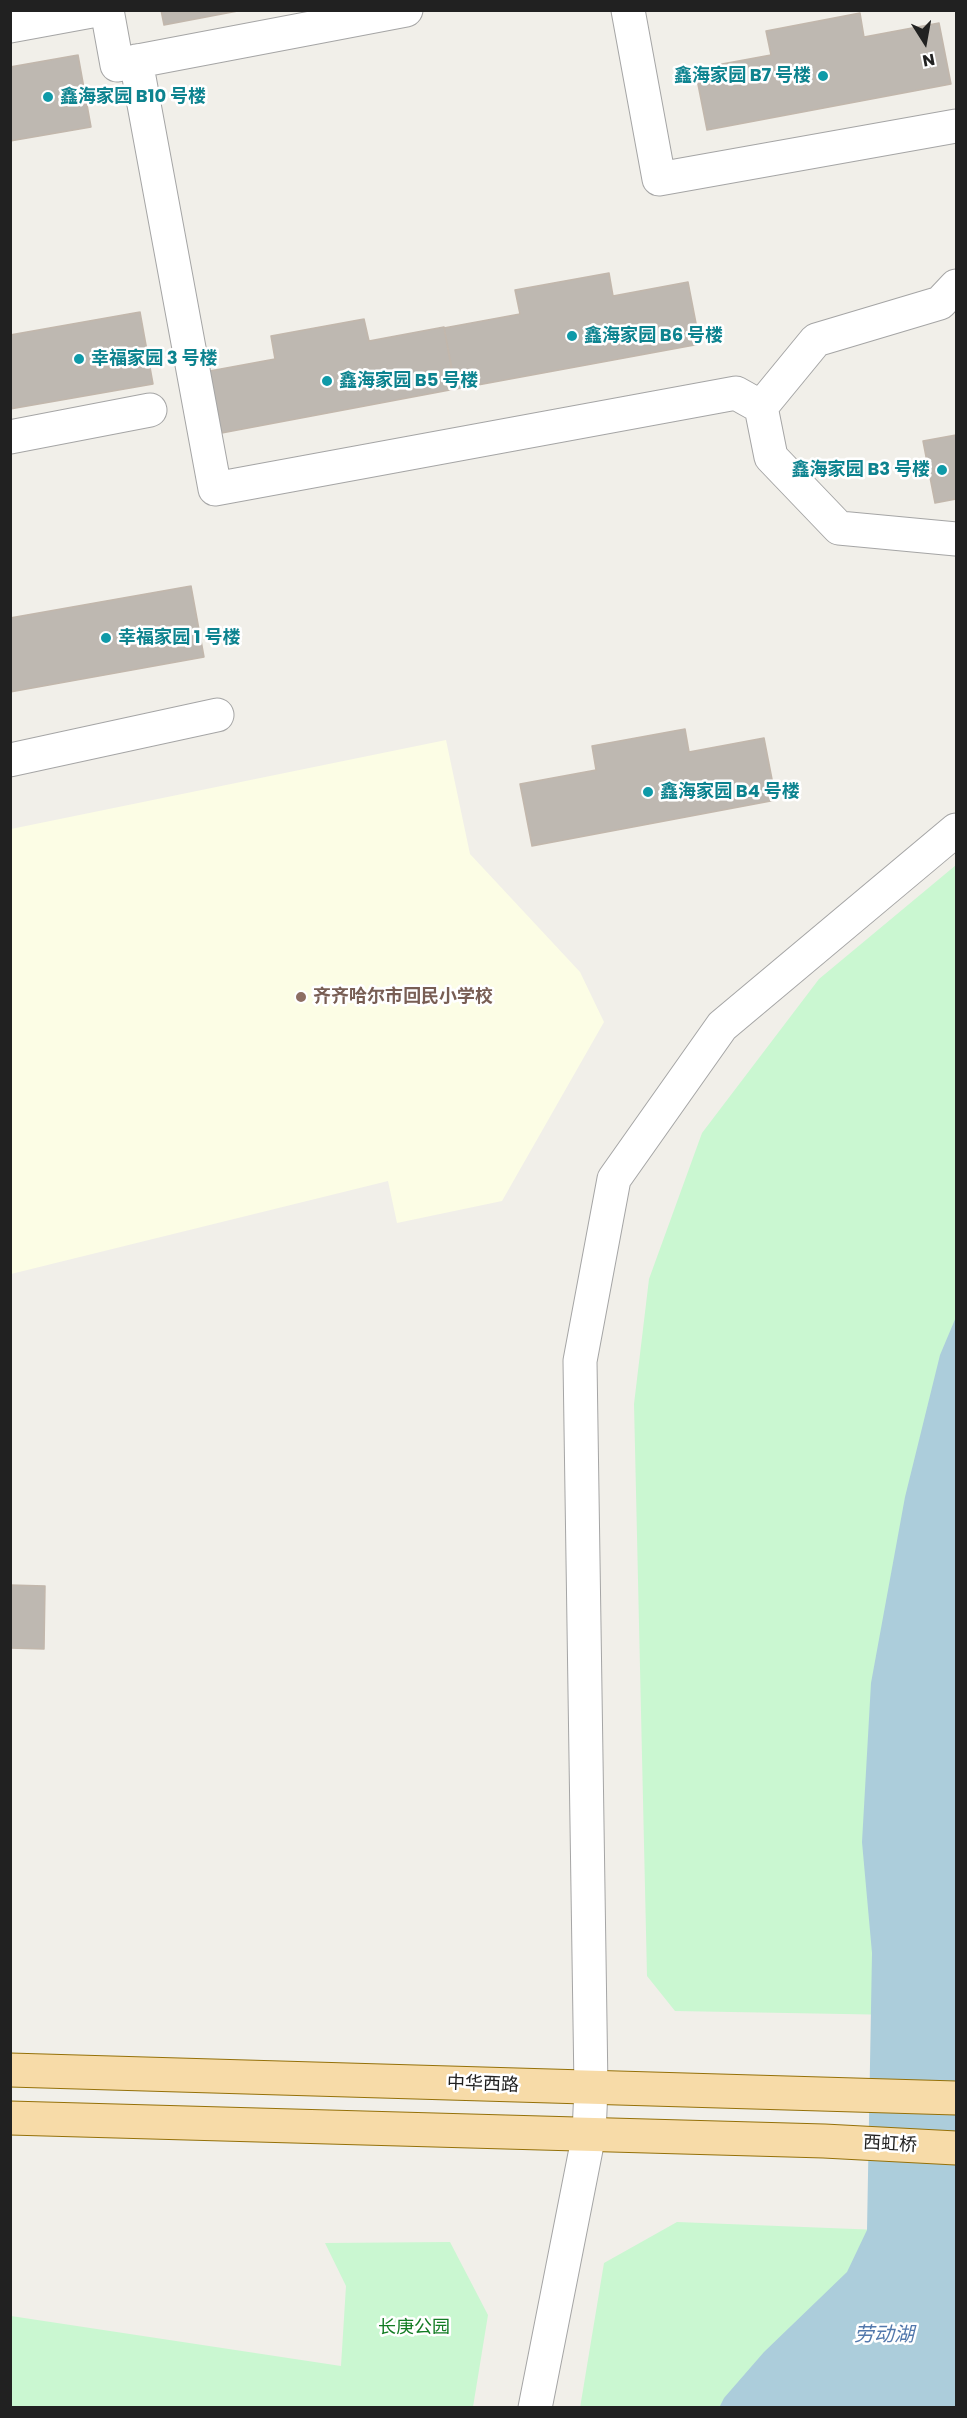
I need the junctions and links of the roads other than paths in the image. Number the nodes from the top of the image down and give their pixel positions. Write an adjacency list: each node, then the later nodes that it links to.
1 (97, 10): 5 (street)
2 (107, 10): 6 (street)
3 (406, 10): 6 (street)
4 (628, 10): 7 (street)
5 (10, 26)
6 (136, 61): 9 (street)
7 (957, 126)
8 (957, 286): 9 (street)
9 (761, 407): 12 (street)
10 (150, 410): 11 (street)
11 (10, 437)
12 (957, 539)
13 (217, 715): 14 (street)
14 (10, 760)
15 (957, 830): 17 (street)
16 (10, 2070): 17 (main road, 中华西路)
17 (591, 2088): 18 (main road, 中华西路); 20 (street)
18 (957, 2098)
19 (10, 2118): 20 (main road)
20 (589, 2134): 21 (main road, 西虹桥); 22 (street)
21 (957, 2148)
22 (534, 2408)

